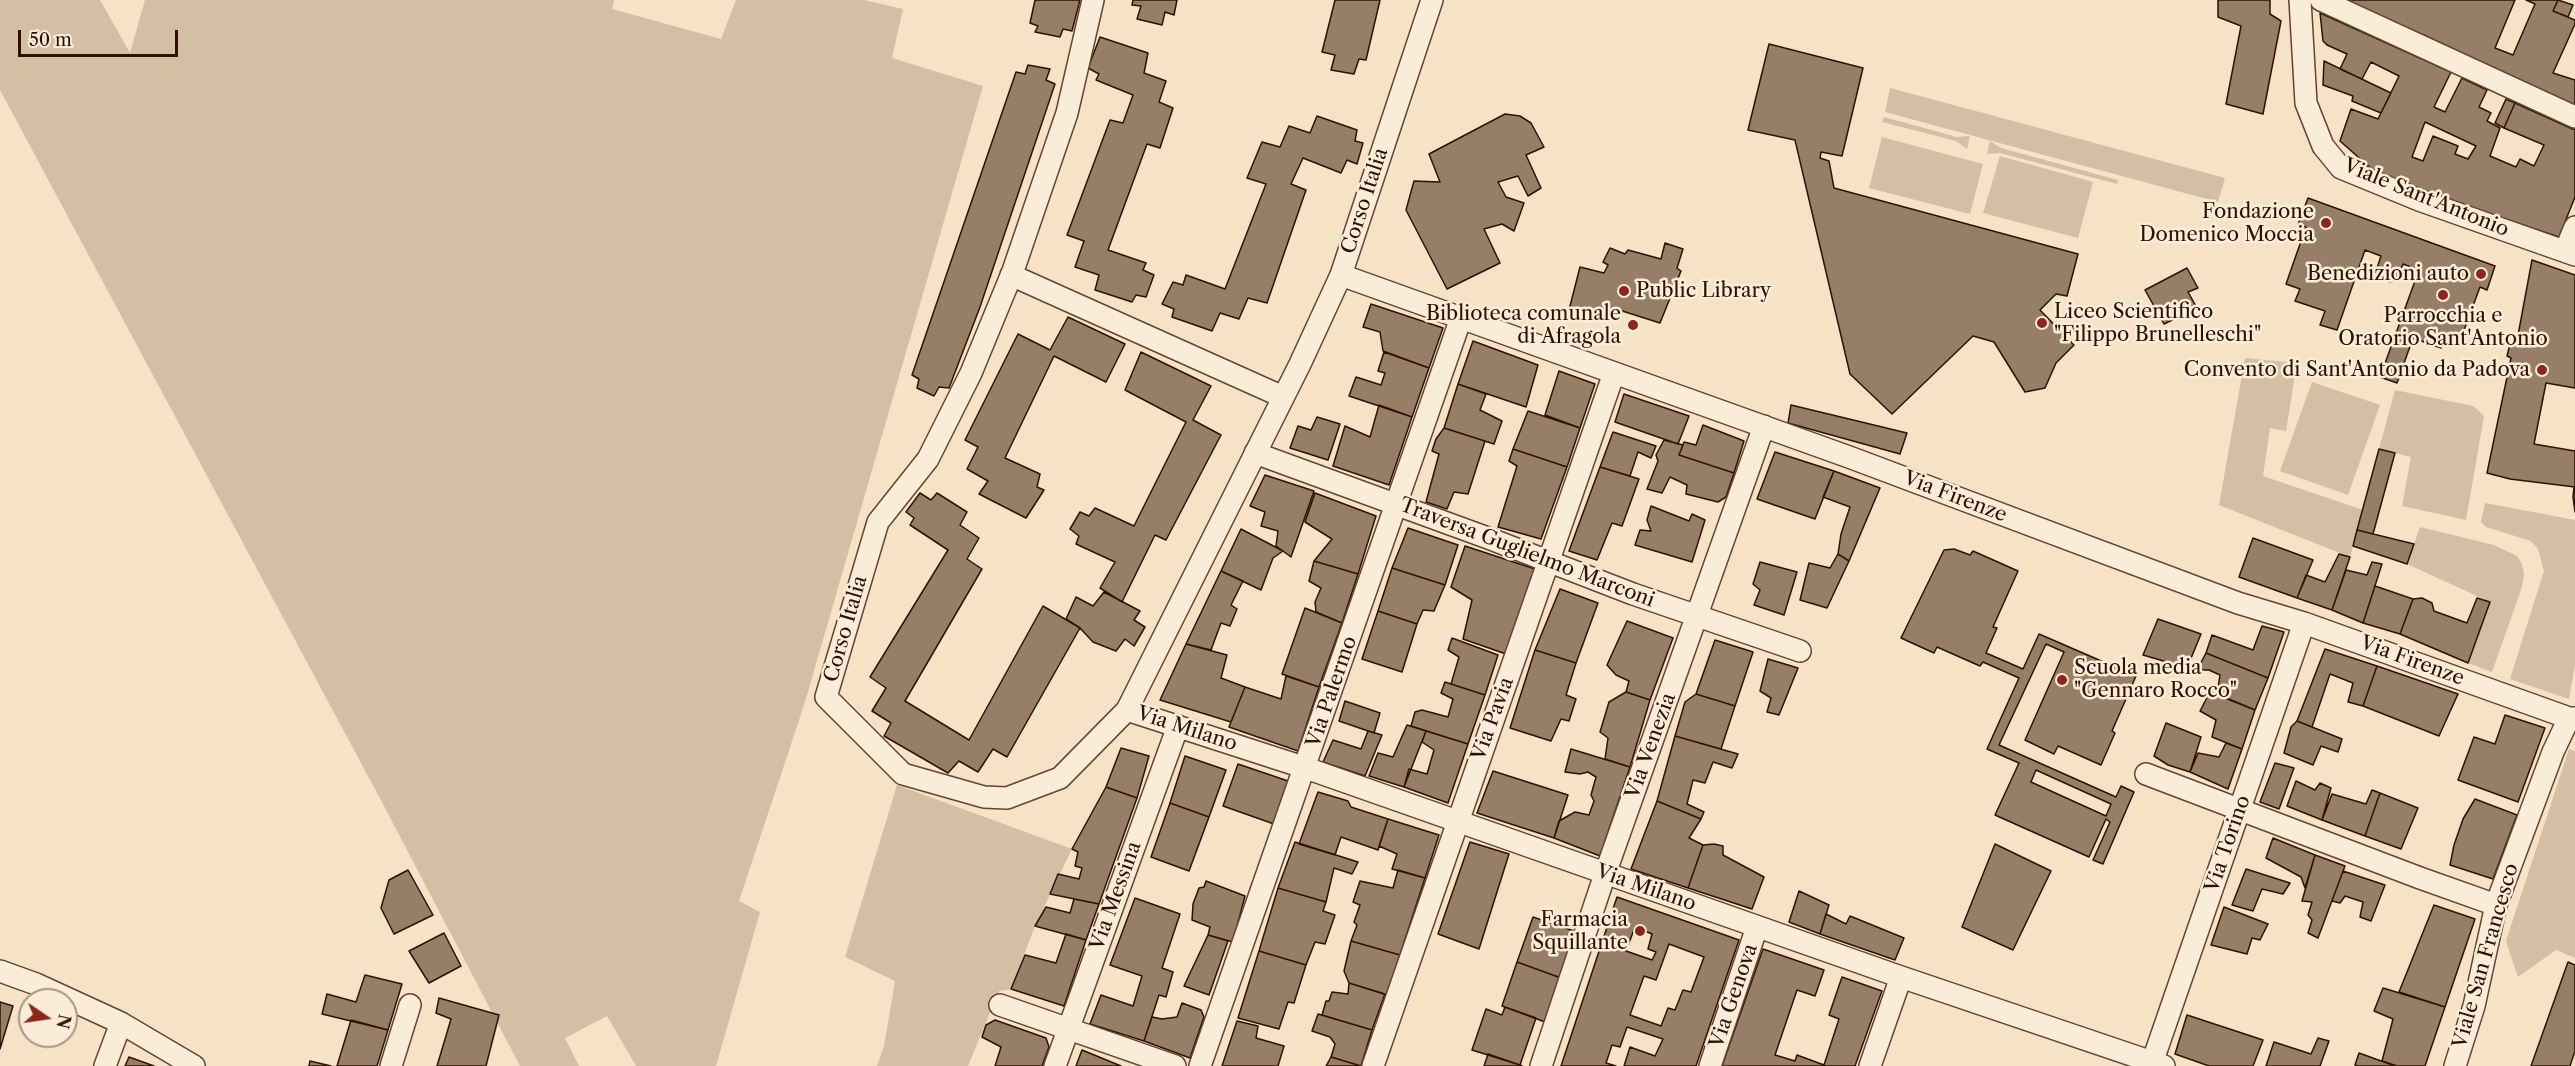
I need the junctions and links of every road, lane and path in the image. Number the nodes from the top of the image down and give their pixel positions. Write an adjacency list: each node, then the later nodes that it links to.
1 (1093, 0): 9 (street, Corso Italia)
2 (1432, 0): 8 (street, Corso Italia)
3 (2300, 0): 7 (street, Viale Sant'Antonio)
4 (2321, 0): 5 (street)
5 (2575, 117)
6 (2575, 227): 7 (street)
7 (2570, 253)
8 (1341, 274): 10 (street, Via Firenze); 12 (street, Corso Italia)
9 (1011, 275): 12 (street); 20 (street, Corso Italia)
10 (1461, 318): 11 (street, Via Firenze); 15 (street, Via Palermo)
11 (1614, 373): 13 (street, Via Firenze); 16 (street, Via Pavia)
12 (1283, 397): 14 (street, Corso Italia)
13 (1764, 426): 17 (street, Via Venezia); 18 (street, Via Firenze)
14 (1255, 453): 15 (street, Traversa Guglielmo Marconi); 20 (street, Corso Italia)
15 (1397, 504): 16 (street, Traversa Guglielmo Marconi); 23 (street, Via Palermo)
16 (1550, 562): 17 (street, Traversa Guglielmo Marconi); 26 (street, Via Pavia)
17 (1697, 617): 19 (street, Traversa Guglielmo Marconi); 27 (street, Via Venezia)
18 (2304, 622): 21 (street, Via Firenze); 25 (street, Via Torino)
19 (1800, 651)
20 (1127, 710): 22 (street, Via Milano)
21 (2572, 718): 28 (street, Viale San Francesco)
22 (1178, 726): 23 (street, Via Milano); 35 (street, Via Messina)
23 (1306, 768): 26 (street, Via Milano); 42 (street, Via Palermo)
24 (2146, 774): 25 (street)
25 (2240, 810): 28 (street); 36 (street, Via Torino)
26 (1457, 821): 27 (street, Via Milano); 43 (street, Via Pavia)
27 (1605, 874): 29 (street, Via Milano); 44 (street, Via Venezia)
28 (2496, 905): 47 (street, Viale San Francesco)
29 (1757, 927): 31 (street, Via Milano); 45 (street, Via Genova)
30 (0, 971): 34 (street)
31 (1901, 977): 36 (street, Via Milano); 46 (street)
32 (410, 1005): 39 (street)
33 (1000, 1005): 35 (street)
34 (121, 1023): 37 (street); 38 (street)
35 (1068, 1029): 40 (street, Via Messina); 41 (street)
36 (2156, 1065)
37 (105, 1066)
38 (194, 1066)
39 (391, 1066)
40 (1055, 1066)
41 (1175, 1066)
42 (1200, 1066)
43 (1373, 1066)
44 (1541, 1066)
45 (1710, 1066)
46 (1870, 1066)
47 (2455, 1066)

